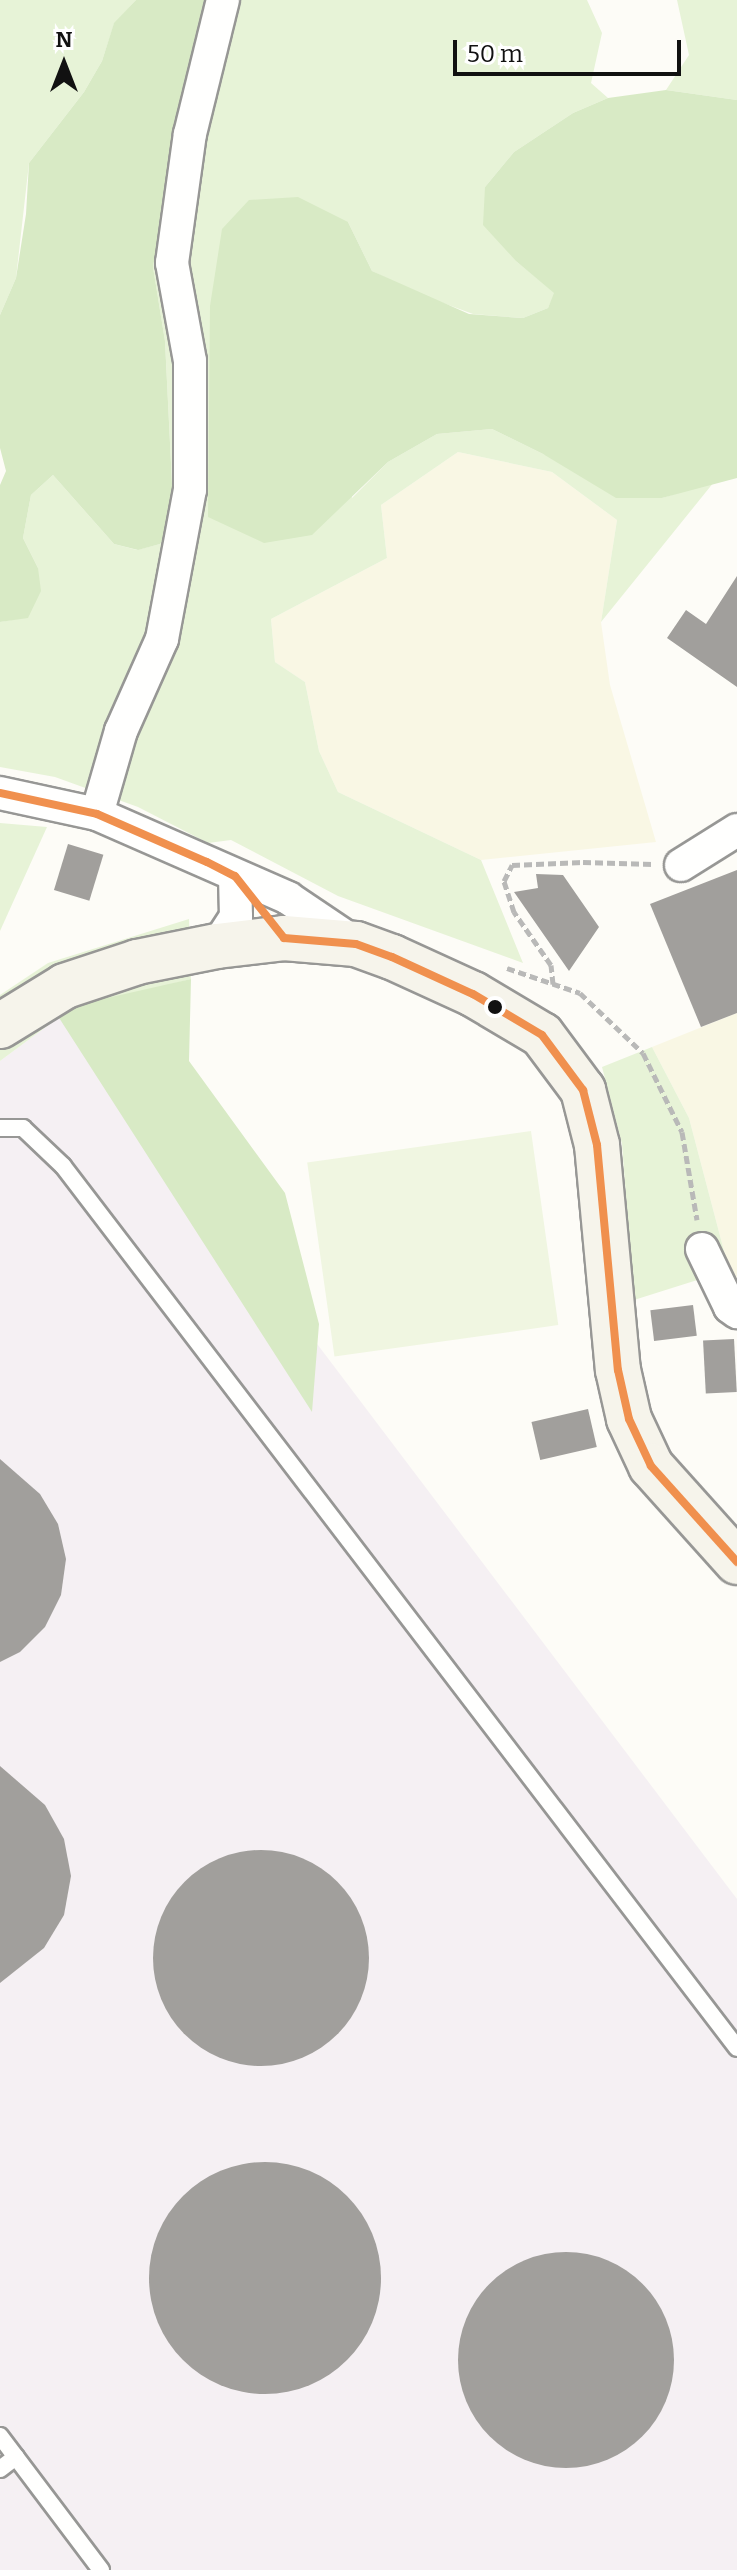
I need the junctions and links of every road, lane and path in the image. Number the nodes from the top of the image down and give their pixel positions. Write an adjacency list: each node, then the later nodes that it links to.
1 (223, 0): 3 (street)
2 (0, 793): 3 (street)
3 (97, 814): 6 (street)
4 (737, 830): 5 (street)
5 (681, 865): 9 (path)
6 (235, 876): 7 (street); 8 (street)
7 (286, 918): 8 (street); 14 (street)
8 (217, 946): 10 (street)
9 (553, 984)
10 (0, 1026)
11 (0, 1128): 15 (lane)
12 (702, 1249): 13 (street)
13 (737, 1312)
14 (737, 1562)
15 (737, 2048)
16 (0, 2436): 17 (lane)
17 (16, 2457): 18 (lane); 19 (lane)
18 (0, 2469)
19 (101, 2570)

